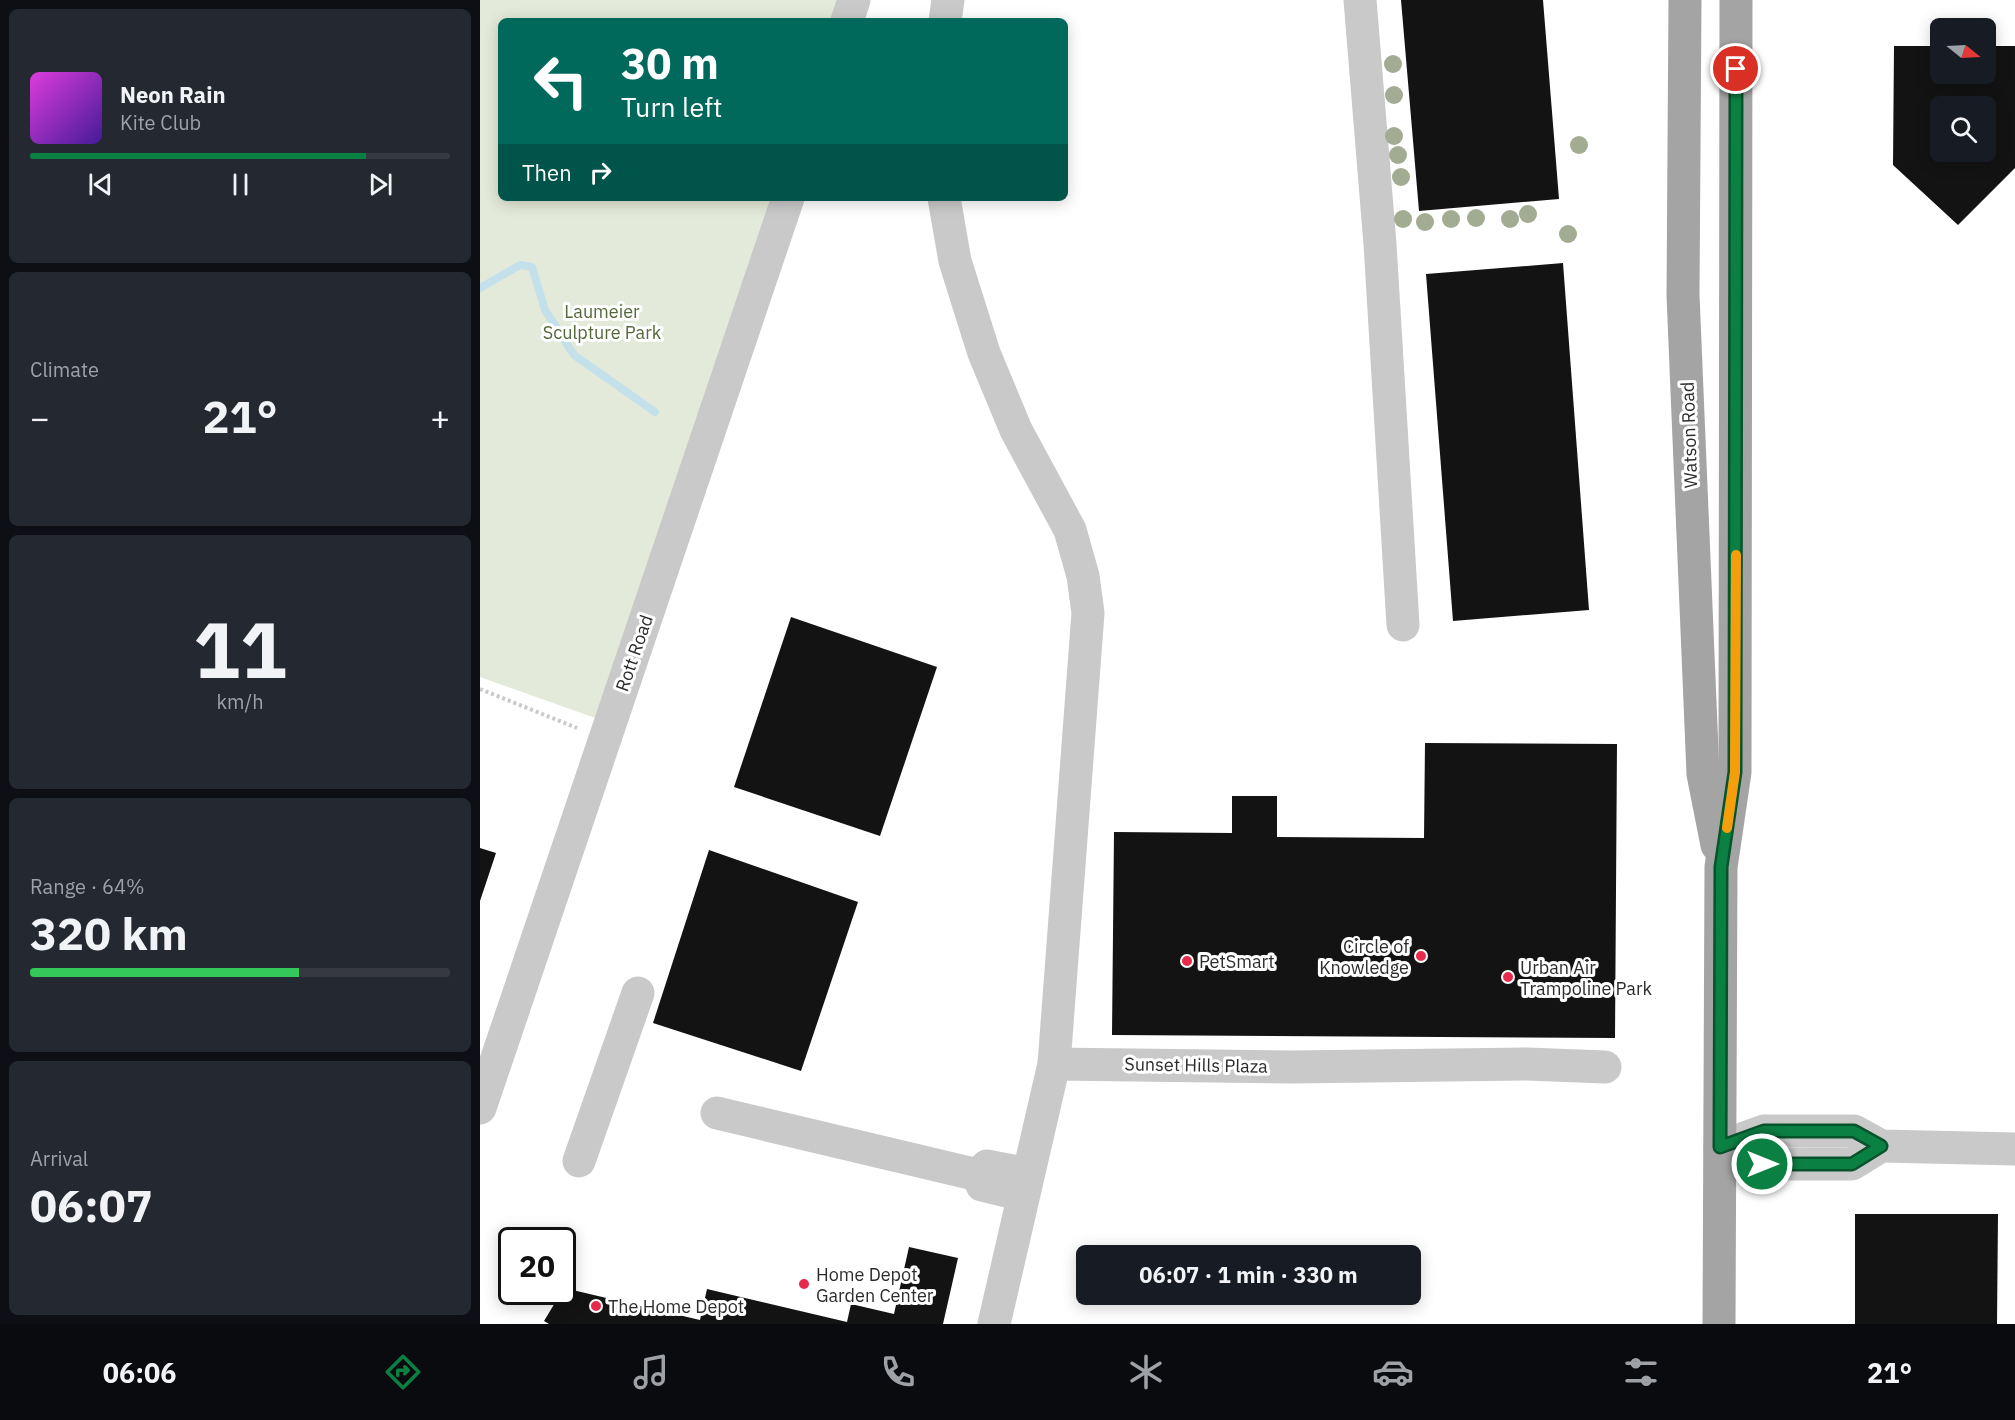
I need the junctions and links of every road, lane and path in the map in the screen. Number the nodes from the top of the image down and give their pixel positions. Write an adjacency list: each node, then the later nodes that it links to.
1 (854, 0): 6 (street)
2 (948, 0): 7 (street)
3 (1359, 0): 10 (street)
4 (1685, 0): 13 (main road, Watson Road)
5 (1736, 0): 13 (main road, Watson Road)
6 (848, 18)
7 (945, 18)
8 (787, 201): 12 (street, Rott Road)
9 (945, 201): 15 (street)
10 (1403, 625)
11 (480, 689): 12 (path)
12 (606, 737): 17 (street, Rott Road)
13 (1721, 867): 19 (main road, Watson Road)
14 (638, 993): 21 (street)
15 (1054, 1064): 16 (street, Sunset Hills Plaza); 22 (street)
16 (1605, 1067)
17 (480, 1108)
18 (717, 1113): 22 (street)
19 (1720, 1147): 20 (street); 24 (main road, Watson Road)
20 (2015, 1149)
21 (579, 1161)
22 (1026, 1184): 23 (street)
23 (994, 1324)
24 (1719, 1324)

